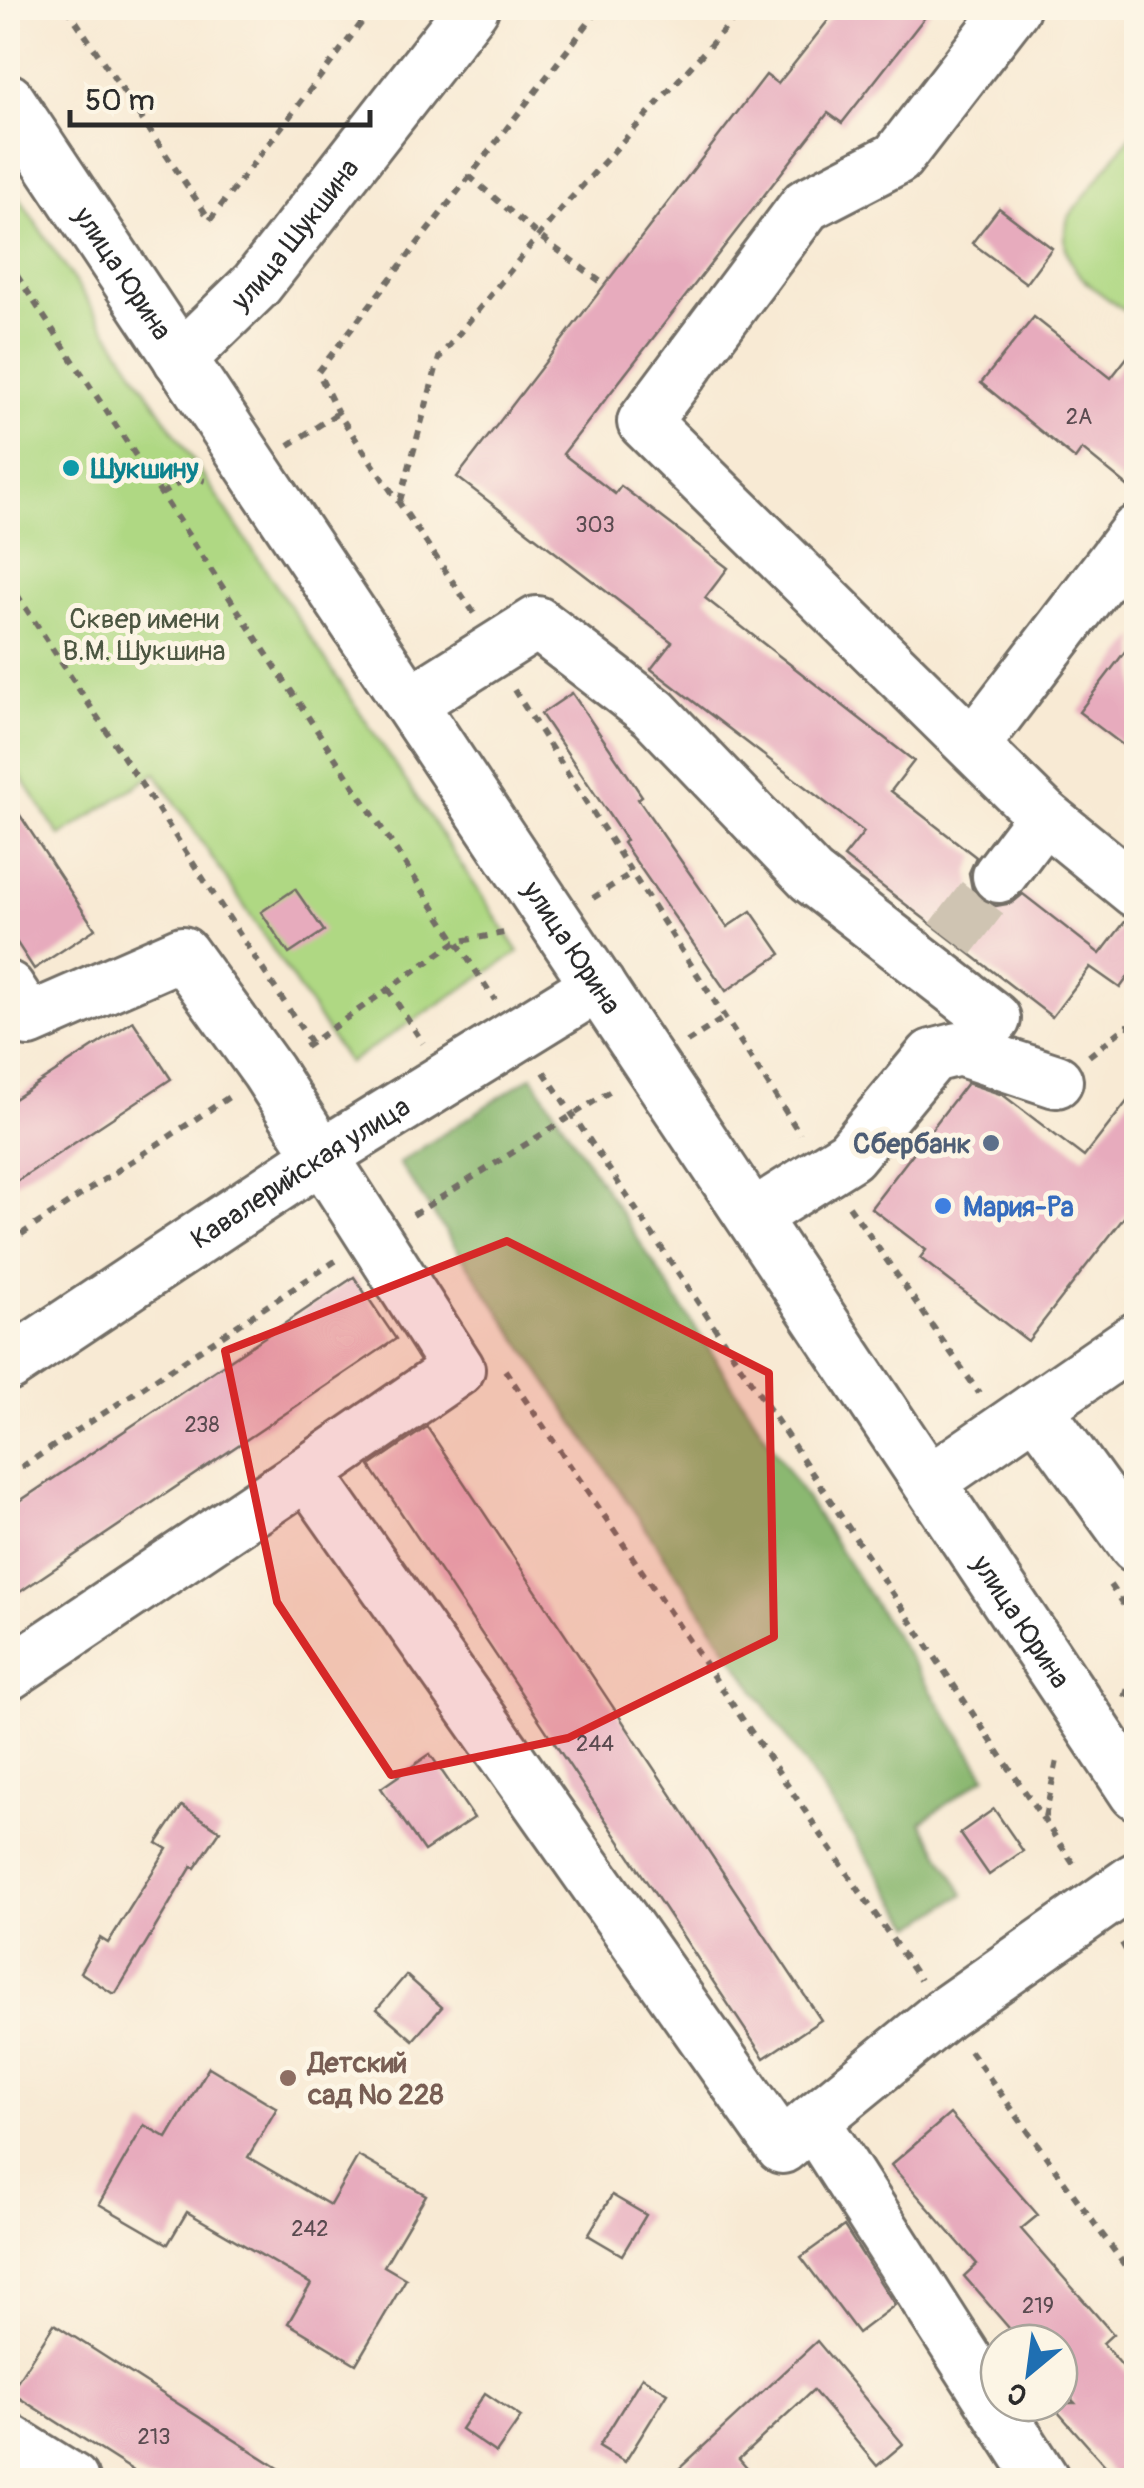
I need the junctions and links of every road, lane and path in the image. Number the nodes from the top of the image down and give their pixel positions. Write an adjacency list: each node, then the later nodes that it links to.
1 (68, 8): 2 (path)
2 (373, 8)
3 (472, 8): 12 (street, улица Шукшина)
4 (600, 8): 8 (path)
5 (744, 8): 9 (path)
6 (1013, 8): 22 (street)
7 (8, 100): 12 (street, улица Юрина)
8 (469, 176): 9 (path); 13 (path)
9 (539, 236): 11 (path); 17 (path)
10 (8, 262): 16 (path)
11 (604, 285)
12 (180, 359): 21 (street, улица Юрина)
13 (338, 413): 14 (path); 17 (path)
14 (288, 445)
15 (219, 488): 16 (path)
16 (162, 494): 28 (path)
17 (399, 502): 20 (path)
18 (1136, 532): 22 (street)
19 (8, 581): 35 (path)
20 (490, 652): 21 (street); 24 (path); 32 (street)
21 (410, 703): 27 (street, улица Юрина)
22 (973, 745): 23 (street)
23 (1044, 816): 25 (street); 26 (street)
24 (630, 874): 27 (path); 40 (path)
25 (999, 876)
26 (1136, 891)
27 (556, 923): 28 (path); 29 (street, улица Юрина)
28 (456, 942): 30 (path); 34 (path)
29 (598, 985): 34 (street, Кавалерийская улица); 41 (street, улица Юрина)
30 (388, 989): 35 (path); 36 (path)
31 (15, 1014): 37 (street)
32 (994, 1018)
33 (1136, 1026): 38 (path)
34 (518, 1034): 39 (street, Кавалерийская улица); 53 (path)
35 (311, 1043): 37 (path)
36 (410, 1051)
37 (268, 1072): 39 (street); 42 (path)
38 (1056, 1081): 40 (street)
39 (323, 1155): 45 (street, Кавалерийская улица); 47 (street)
40 (823, 1169): 41 (street); 46 (path)
41 (753, 1216): 48 (street, улица Юрина)
42 (8, 1244)
43 (1136, 1340): 46 (street)
44 (494, 1355): 55 (path)
45 (8, 1365)
46 (1020, 1419): 48 (street); 49 (street)
47 (307, 1474): 51 (street); 56 (street)
48 (929, 1482): 52 (street, улица Юрина)
49 (1120, 1560): 50 (path)
50 (1136, 1623)
51 (8, 1674)
52 (1136, 1794)
53 (1118, 1892): 54 (path); 55 (street)
54 (1136, 1968)
55 (944, 2014): 56 (street); 57 (path)
56 (813, 2120): 60 (street)
57 (1136, 2281)
58 (8, 2440): 59 (street)
59 (72, 2480)
60 (1044, 2480)

